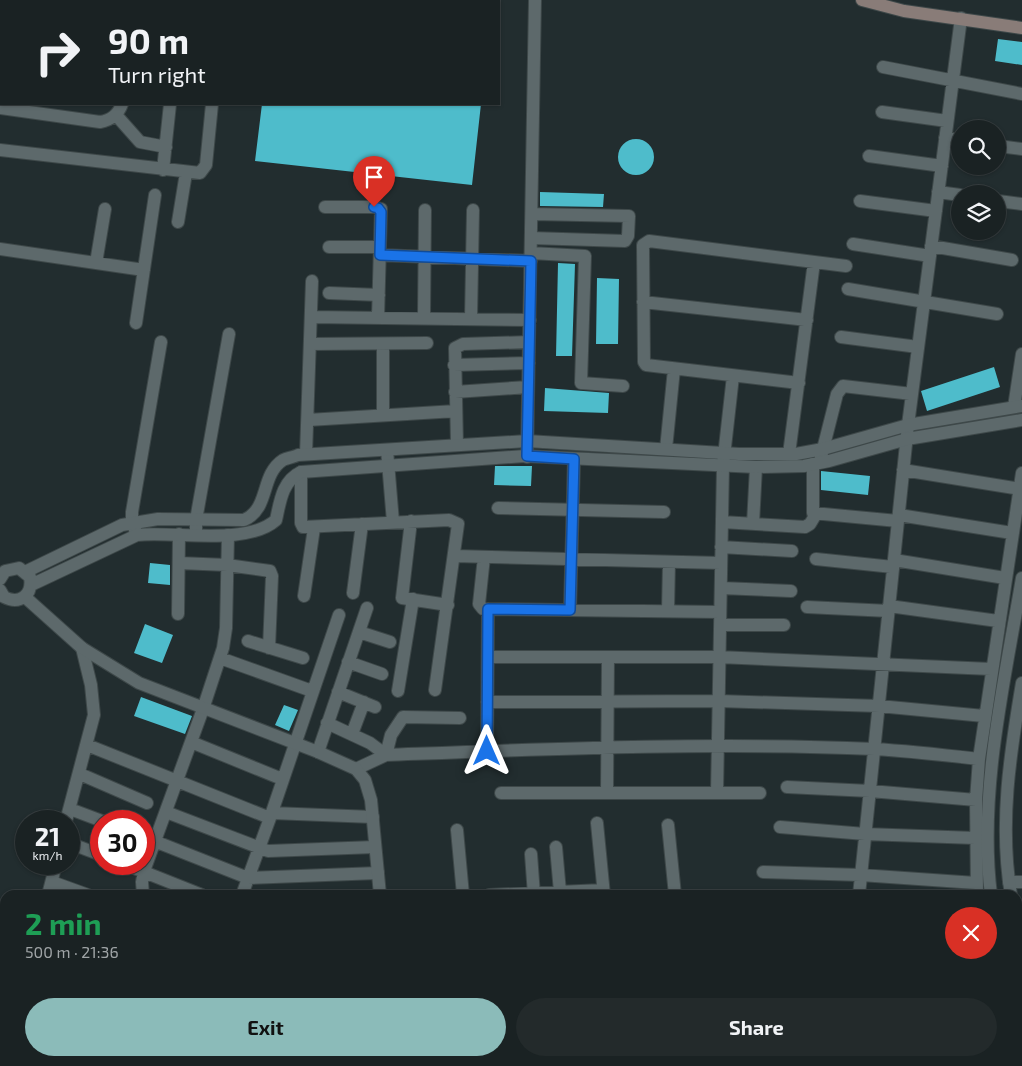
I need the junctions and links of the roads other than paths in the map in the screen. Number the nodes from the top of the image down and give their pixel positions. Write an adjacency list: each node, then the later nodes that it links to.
1 (535, 0): 36 (street)
2 (862, 0): 3 (main road)
3 (961, 18): 4 (main road); 6 (street)
4 (1022, 28)
5 (884, 67): 6 (street)
6 (952, 82): 7 (street); 14 (street)
7 (1022, 94)
8 (170, 105): 17 (street)
9 (212, 105): 24 (street)
10 (20, 107): 11 (street); 12 (street)
11 (0, 108)
12 (119, 110): 17 (street)
13 (882, 112): 14 (street)
14 (947, 121): 15 (street)
15 (945, 138): 16 (street); 22 (street)
16 (951, 139)
17 (166, 147): 23 (street)
18 (1006, 147): 19 (street)
19 (1022, 149)
20 (0, 150): 23 (street)
21 (869, 156): 22 (street)
22 (942, 166): 25 (street)
23 (163, 170): 24 (street)
24 (186, 173): 37 (street)
25 (938, 192): 26 (street); 35 (street)
26 (951, 194)
27 (155, 195): 51 (street)
28 (860, 200): 35 (street)
29 (1006, 202): 30 (street)
30 (1022, 204)
31 (325, 207): 42 (street)
32 (105, 209): 49 (street)
33 (425, 210): 44 (street)
34 (473, 210): 46 (street)
35 (936, 211): 43 (street)
36 (532, 214): 38 (street); 38 (street)
37 (178, 222)
38 (531, 238): 45 (street)
39 (853, 244): 43 (street)
40 (329, 247): 42 (street)
41 (0, 249): 49 (street)
42 (380, 251): 44 (street); 55 (street)
43 (930, 251): 47 (street); 57 (street)
44 (426, 257): 46 (street); 61 (street)
45 (531, 257): 46 (street); 63 (street); 80 (street)
46 (472, 258): 62 (street)
47 (1012, 260)
48 (814, 262): 50 (street); 56 (street); 64 (street)
49 (96, 263): 51 (street)
50 (846, 266)
51 (144, 270): 65 (street)
52 (312, 281): 59 (street)
53 (848, 289): 57 (street)
54 (329, 293): 55 (street)
55 (379, 294): 60 (street)
56 (643, 302): 64 (street); 77 (street)
57 (924, 302): 58 (street); 73 (street)
58 (996, 314)
59 (311, 317): 60 (street); 71 (street)
60 (378, 318): 61 (street)
61 (424, 318): 62 (street)
62 (471, 319): 63 (street)
63 (530, 320): 69 (street)
64 (807, 320): 79 (street)
65 (136, 323)
66 (229, 334): 113 (street)
67 (841, 337): 73 (street)
68 (161, 342): 115 (street)
69 (529, 342): 75 (street); 76 (street)
70 (427, 343): 72 (street)
71 (310, 344): 72 (street); 87 (street)
72 (383, 344): 86 (street)
73 (918, 347): 83 (street)
74 (1022, 354): 84 (street)
75 (529, 363): 76 (street); 81 (street)
76 (454, 365): 82 (street)
77 (674, 369): 78 (street); 95 (street)
78 (733, 376): 79 (street); 100 (street)
79 (799, 384): 97 (street)
80 (623, 386)
81 (528, 387): 82 (street); 91 (street)
82 (455, 392): 85 (street)
83 (912, 394): 89 (street); 93 (street)
84 (1018, 406): 89 (street)
85 (456, 411): 86 (street); 92 (street)
86 (383, 415): 87 (street)
87 (308, 420): 96 (street)
88 (1022, 420): 90 (street)
89 (908, 425): 90 (street); 93 (street)
90 (906, 438): 101 (street); 104 (street)
91 (527, 441): 92 (street); 95 (street); 98 (street)
92 (457, 445): 94 (street)
93 (823, 449): 97 (street); 101 (street)
94 (387, 450): 96 (street); 102 (street)
95 (666, 450): 100 (street)
96 (306, 454): 113 (street)
97 (789, 454): 100 (street)
98 (527, 456): 99 (street); 102 (street)
99 (574, 459): 100 (street); 109 (street)
100 (723, 459): 103 (street); 117 (street)
101 (816, 464): 103 (street); 111 (street)
102 (389, 466): 105 (street); 116 (street)
103 (756, 466): 119 (street)
104 (903, 470): 107 (street); 112 (street)
105 (301, 472): 120 (street); 123 (street)
106 (1022, 473): 107 (street)
107 (1020, 489): 124 (street)
108 (498, 508): 109 (street)
109 (573, 510): 110 (street); 131 (street)
110 (664, 512)
111 (816, 514): 112 (street); 119 (street)
112 (898, 518): 124 (street); 134 (street)
113 (196, 520): 115 (street); 122 (street)
114 (411, 521): 116 (street); 128 (street); 148 (street)
115 (133, 522): 125 (street); 138 (street)
116 (393, 522): 118 (street)
117 (722, 522): 119 (street); 126 (street)
118 (362, 524): 120 (street); 145 (street)
119 (753, 524)
120 (314, 528): 146 (street)
121 (179, 534): 122 (street); 125 (street); 135 (street)
122 (196, 534): 123 (street)
123 (228, 534): 136 (street)
124 (1012, 534): 139 (street)
125 (137, 536): 141 (street)
126 (721, 547): 127 (street); 133 (street)
127 (792, 551)
128 (455, 556): 129 (street); 149 (street)
129 (484, 557): 131 (street); 153 (street)
130 (816, 559): 134 (street)
131 (571, 561): 132 (street); 154 (street)
132 (668, 562): 133 (street); 155 (street)
133 (721, 563): 142 (street)
134 (894, 563): 139 (street); 152 (street)
135 (179, 564): 136 (street); 157 (street)
136 (227, 566): 166 (street); 170 (street)
137 (2, 572): 138 (street)
138 (25, 572): 141 (street)
139 (1005, 578): 159 (street)
140 (1022, 578): 249 (street)
141 (31, 585): 147 (street)
142 (720, 588): 144 (street); 156 (street)
143 (0, 591): 147 (street)
144 (791, 591)
145 (353, 593)
146 (304, 596)
147 (25, 597): 165 (street)
148 (413, 599): 149 (street); 179 (street)
149 (448, 605): 177 (street)
150 (807, 607): 152 (street)
151 (367, 608): 162 (street)
152 (889, 608): 159 (street); 173 (street)
153 (488, 609): 154 (street); 167 (street)
154 (570, 610): 155 (street)
155 (668, 611): 156 (street)
156 (720, 612): 161 (street)
157 (178, 614)
158 (338, 615): 178 (street)
159 (998, 621): 174 (street)
160 (784, 625): 161 (street)
161 (720, 626): 169 (street)
162 (359, 632): 164 (street); 172 (street)
163 (248, 641): 166 (street)
164 (390, 642)
165 (82, 648): 185 (street); 192 (street)
166 (269, 648): 171 (street)
167 (488, 657): 168 (street); 182 (street)
168 (608, 657): 169 (street); 183 (street)
169 (719, 657): 173 (street); 181 (street)
170 (220, 658): 178 (street); 185 (street)
171 (303, 658)
172 (348, 662): 175 (street); 180 (street)
173 (883, 664): 174 (street); 184 (street)
174 (991, 669): 186 (street)
175 (382, 674)
176 (1022, 683): 235 (street)
177 (435, 690)
178 (312, 691): 191 (street)
179 (398, 691)
180 (338, 692): 188 (street); 189 (street)
181 (719, 701): 183 (street); 184 (street); 193 (street)
182 (487, 702): 183 (street); 196 (street)
183 (608, 702): 194 (street)
184 (879, 706): 186 (street); 195 (street)
185 (203, 709): 190 (street); 191 (street)
186 (984, 716): 199 (street)
187 (460, 718): 198 (street)
188 (327, 723): 189 (street); 197 (street)
189 (352, 734): 198 (street)
190 (191, 742): 202 (street); 203 (street)
191 (294, 743): 197 (street); 202 (street)
192 (88, 745): 201 (street); 203 (street)
193 (718, 747): 194 (street); 195 (street); 208 (street)
194 (607, 749): 196 (street); 207 (street)
195 (874, 749): 199 (street); 205 (street)
196 (487, 751): 198 (street)
197 (318, 752): 200 (street)
198 (386, 755): 200 (street)
199 (979, 759): 210 (street)
200 (356, 769): 215 (street)
201 (80, 774): 211 (street); 212 (street)
202 (282, 779): 214 (street)
203 (178, 780): 213 (street); 214 (street)
204 (786, 788): 205 (street)
205 (870, 791): 210 (street); 221 (street)
206 (501, 793): 207 (street)
207 (607, 793): 208 (street)
208 (717, 793): 209 (street)
209 (760, 793)
210 (976, 800): 222 (street)
211 (147, 803)
212 (69, 810)
213 (166, 812): 219 (street); 226 (street)
214 (271, 815): 215 (street); 226 (street)
215 (373, 817): 224 (street)
216 (597, 823): 246 (street)
217 (668, 825): 247 (street)
218 (780, 827): 221 (street)
219 (155, 829)
220 (458, 830): 243 (street)
221 (865, 834): 222 (street); 233 (street)
222 (975, 838): 238 (street)
223 (155, 841): 234 (street)
224 (375, 847): 226 (street); 229 (street)
225 (556, 847): 245 (street)
226 (259, 848): 234 (street)
227 (531, 854): 244 (street)
228 (763, 872): 233 (street)
229 (378, 873): 234 (street); 242 (street)
230 (53, 875): 237 (street)
231 (143, 875): 239 (street)
232 (154, 875): 240 (street)
233 (861, 875): 238 (street); 248 (street)
234 (248, 878): 241 (street)
235 (1009, 882): 236 (street); 250 (street)
236 (1022, 882)
237 (50, 889)
238 (976, 889)
239 (143, 890)
240 (190, 890)
241 (244, 890)
242 (380, 890)
243 (463, 890)
244 (534, 890)
245 (560, 890)
246 (604, 890)
247 (674, 890)
248 (860, 890)
249 (990, 890)
250 (1010, 890)

